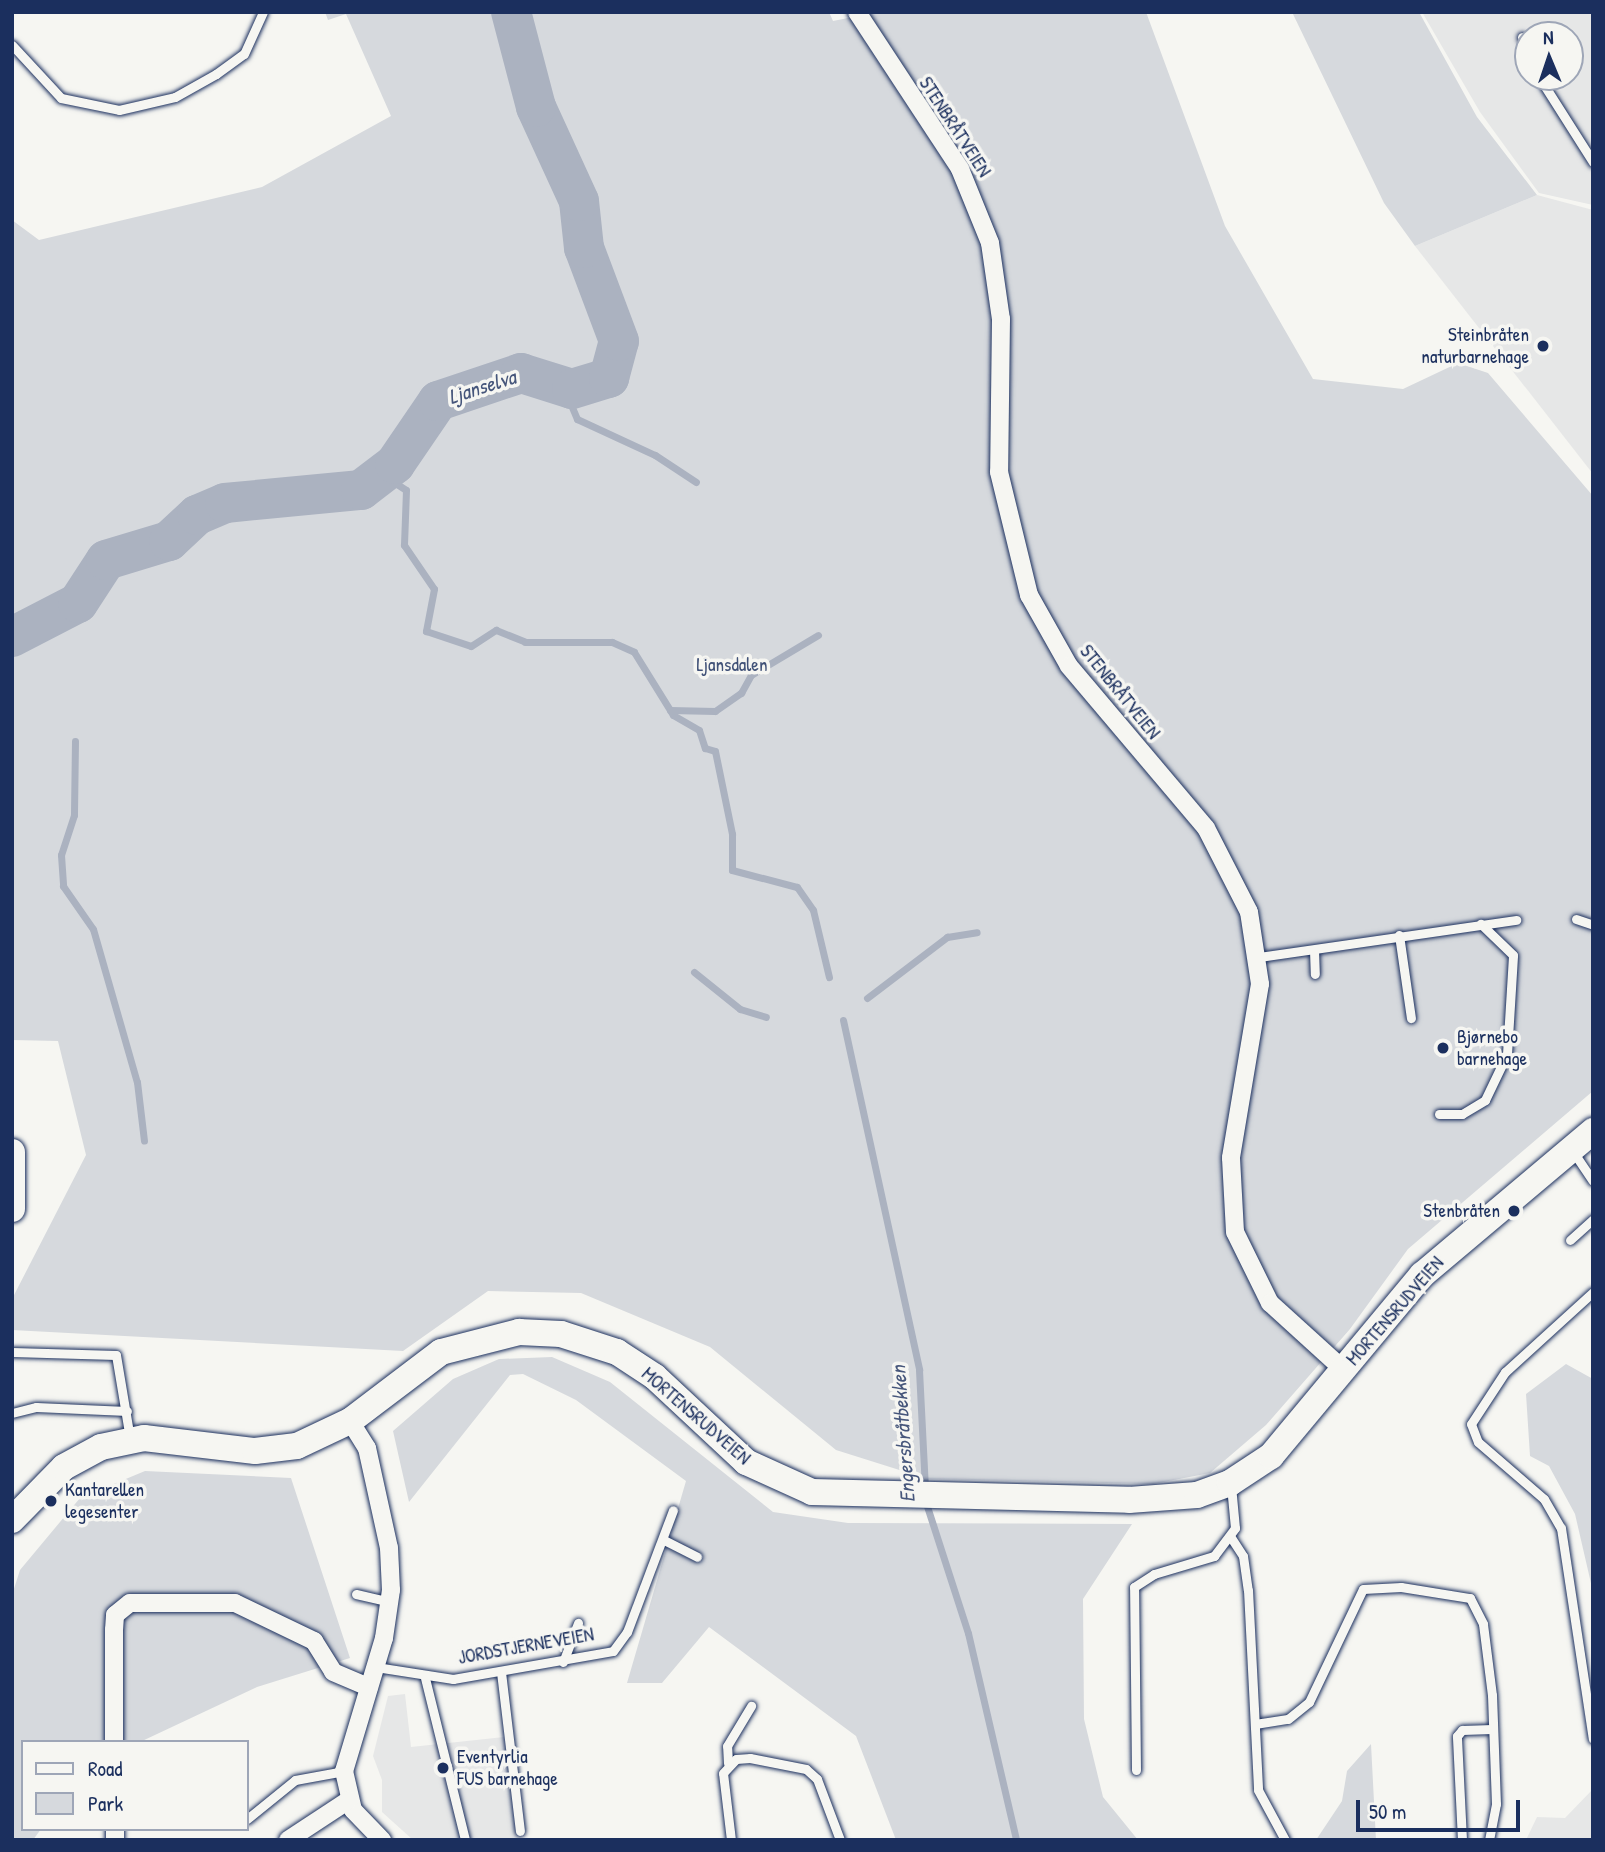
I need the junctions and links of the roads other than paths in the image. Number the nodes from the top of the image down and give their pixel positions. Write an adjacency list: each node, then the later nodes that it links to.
1 (263, 12): 3 (lane)
2 (857, 12): 12 (street, STENBRÅTVEIEN)
3 (12, 45)
4 (1548, 91): 5 (lane)
5 (1593, 162)
6 (1576, 919): 9 (lane)
7 (1517, 920): 8 (lane)
8 (1481, 924): 10 (lane); 15 (lane)
9 (1593, 925)
10 (1399, 935): 11 (lane); 14 (lane)
11 (1314, 950): 12 (lane); 13 (lane)
12 (1259, 957): 25 (street, STENBRÅTVEIEN)
13 (1315, 974)
14 (1410, 1018)
15 (1439, 1114)
16 (1593, 1131): 17 (street, MORTENSRUDVEIEN)
17 (1571, 1149): 19 (lane); 25 (street, MORTENSRUDVEIEN)
18 (12, 1152): 20 (street)
19 (1593, 1181)
20 (12, 1209)
21 (1593, 1219): 22 (lane)
22 (1570, 1240)
23 (1593, 1292): 45 (lane)
24 (12, 1352): 26 (lane)
25 (1343, 1370): 30 (street, MORTENSRUDVEIEN)
26 (127, 1411): 27 (lane); 29 (lane)
27 (12, 1413)
28 (350, 1421): 29 (street, MORTENSRUDVEIEN); 30 (street, MORTENSRUDVEIEN); 37 (street)
29 (130, 1439): 32 (street, MORTENSRUDVEIEN)
30 (1230, 1483): 33 (lane)
31 (673, 1510): 34 (lane, JORDSTJERNEVEIEN)
32 (12, 1520)
33 (1230, 1536): 46 (lane); 51 (lane)
34 (664, 1540): 35 (lane); 39 (lane, JORDSTJERNEVEIEN)
35 (697, 1557)
36 (356, 1594): 37 (lane)
37 (390, 1602): 40 (street)
38 (578, 1623): 39 (lane)
39 (563, 1662): 41 (lane, JORDSTJERNEVEIEN)
40 (376, 1667): 42 (lane, JORDSTJERNEVEIEN); 43 (street)
41 (501, 1672): 42 (lane, JORDSTJERNEVEIEN); 55 (lane)
42 (425, 1678): 58 (lane)
43 (369, 1687): 49 (street); 52 (street)
44 (751, 1706): 50 (lane)
45 (1591, 1716): 48 (lane)
46 (1255, 1724): 47 (lane); 61 (lane)
47 (1492, 1729): 62 (lane); 63 (lane)
48 (1593, 1739)
49 (114, 1740)
50 (728, 1763): 59 (lane); 60 (lane)
51 (1136, 1770)
52 (344, 1771): 53 (street); 54 (lane)
53 (349, 1800): 56 (street); 57 (street)
54 (248, 1818)
55 (520, 1831)
56 (288, 1840)
57 (382, 1840)
58 (465, 1840)
59 (731, 1840)
60 (840, 1840)
61 (1285, 1840)
62 (1462, 1840)
63 (1489, 1840)

